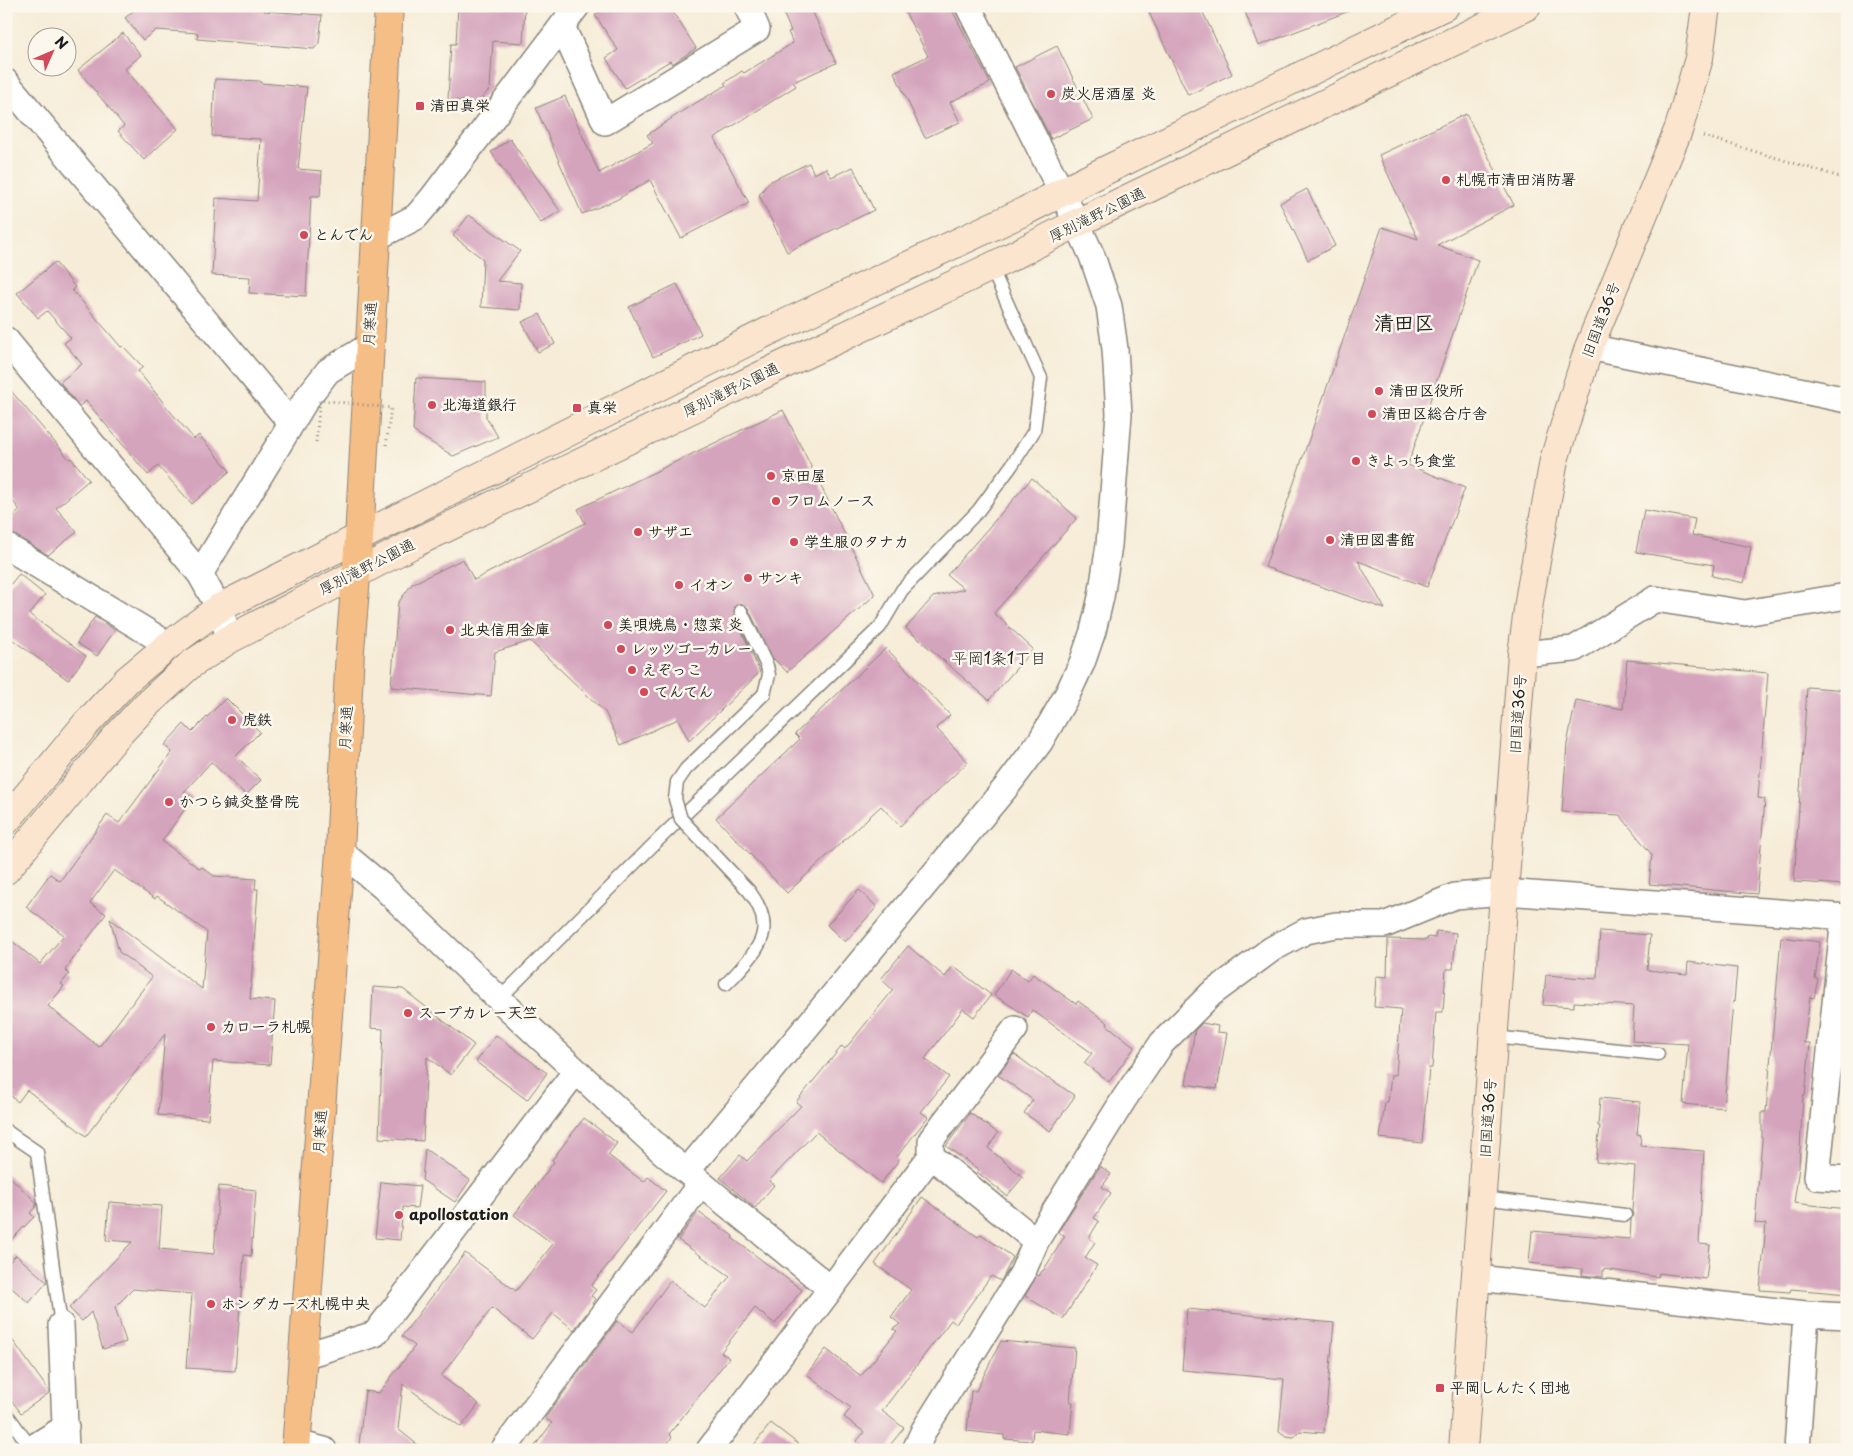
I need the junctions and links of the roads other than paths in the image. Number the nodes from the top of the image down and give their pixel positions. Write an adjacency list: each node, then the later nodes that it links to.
1 (389, 6): 12 (highway, 月寒通)
2 (577, 6): 8 (street)
3 (747, 6): 8 (street)
4 (968, 6): 10 (street)
5 (1445, 6): 10 (main road, 厚別滝野公園通)
6 (1527, 6): 11 (main road, 厚別滝野公園通)
7 (1706, 6): 17 (main road, 旧国道36号)
8 (562, 26): 12 (street)
9 (6, 82): 20 (street)
10 (1061, 193): 11 (street); 16 (main road, 厚別滝野公園通)
11 (1078, 224): 13 (main road, 厚別滝野公園通); 46 (street)
12 (375, 238): 15 (highway, 月寒通)
13 (991, 267): 18 (main road, 厚別滝野公園通); 38 (lane)
14 (6, 340): 24 (street)
15 (369, 346): 20 (street); 21 (highway, 月寒通)
16 (740, 346): 18 (main road); 21 (main road, 厚別滝野公園通)
17 (1588, 346): 19 (street); 30 (main road, 旧国道36号)
18 (757, 377): 23 (main road, 厚別滝野公園通)
19 (1847, 400)
20 (291, 423): 24 (street)
21 (359, 538): 23 (highway, 月寒通); 26 (main road, 厚別滝野公園通)
22 (6, 546): 29 (street)
23 (356, 572): 28 (main road, 厚別滝野公園通); 33 (highway, 月寒通)
24 (200, 574): 26 (street)
25 (1847, 596): 30 (street)
26 (219, 608): 28 (street); 29 (main road, 厚別滝野公園通)
27 (741, 611): 37 (lane, bridge)
28 (230, 639): 32 (main road, 厚別滝野公園通)
29 (169, 644): 31 (main road, 厚別滝野公園通)
30 (1522, 654): 35 (main road, 旧国道36号)
31 (7, 818): 32 (street)
32 (34, 838): 34 (main road, 厚別滝野公園通)
33 (340, 851): 38 (street); 56 (highway, 月寒通)
34 (6, 870)
35 (1504, 892): 36 (street); 40 (main road, 旧国道36号); 50 (street)
36 (1845, 917): 42 (street)
37 (730, 980)
38 (499, 999): 43 (street)
39 (1015, 1029): 45 (street)
40 (1494, 1037): 41 (lane); 48 (main road, 旧国道36号)
41 (1658, 1054)
42 (1838, 1057): 47 (street)
43 (576, 1071): 46 (street); 56 (street)
44 (6, 1131): 55 (lane)
45 (930, 1156): 50 (street); 52 (street)
46 (694, 1177): 52 (street); 62 (street)
47 (1847, 1179)
48 (1482, 1198): 49 (lane); 51 (main road, 旧国道36号)
49 (1625, 1215)
50 (1036, 1241): 64 (street)
51 (1476, 1278): 53 (street); 65 (main road, 旧国道36号)
52 (831, 1289): 63 (street)
53 (1806, 1314): 54 (street); 66 (street)
54 (1847, 1316)
55 (61, 1324): 58 (street)
56 (303, 1356): 59 (highway, 月寒通)
57 (6, 1413): 60 (lane)
58 (66, 1438): 60 (street)
59 (297, 1446): 61 (street)
60 (30, 1449)
61 (324, 1450)
62 (503, 1450)
63 (709, 1450)
64 (914, 1450)
65 (1463, 1450)
66 (1797, 1450)

